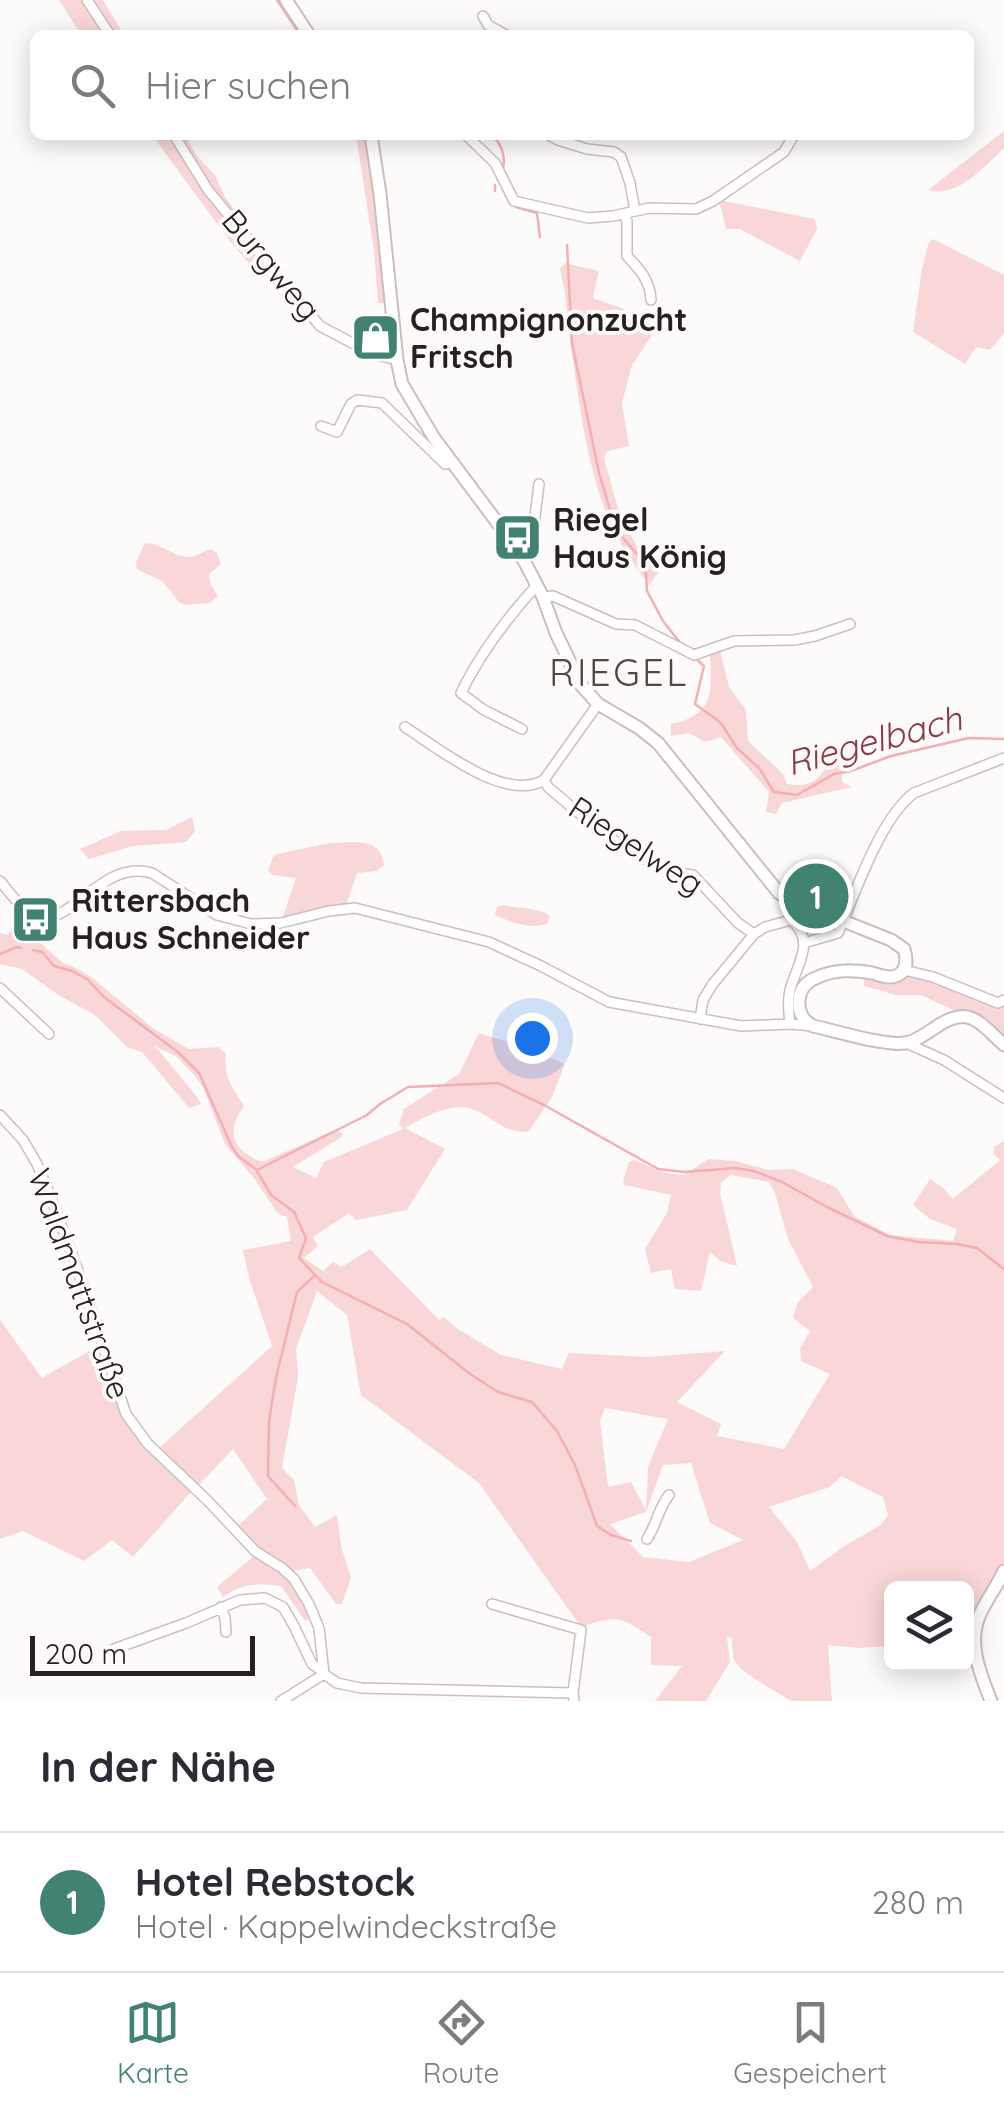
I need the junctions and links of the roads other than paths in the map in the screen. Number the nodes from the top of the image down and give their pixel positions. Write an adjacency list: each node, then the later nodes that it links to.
1 (87, 0): 4 (street)
2 (286, 0): 5 (street)
3 (483, 16): 6 (street)
4 (107, 30)
5 (306, 30)
6 (497, 30)
7 (177, 140): 14 (street, Burgweg)
8 (371, 140): 14 (street)
9 (472, 140): 12 (street)
10 (558, 140): 12 (street)
11 (791, 140): 12 (street)
12 (629, 212): 13 (street)
13 (651, 300)
14 (397, 360): 16 (street)
15 (321, 426): 16 (street)
16 (451, 463): 18 (street)
17 (539, 484): 18 (street)
18 (520, 554): 19 (street)
19 (537, 584): 20 (street); 24 (street)
20 (543, 597): 21 (street); 22 (street)
21 (850, 624)
22 (598, 704): 26 (street, Riegelweg); 28 (street)
23 (405, 727): 26 (street)
24 (522, 730)
25 (1004, 758): 30 (street)
26 (544, 780): 31 (street, Riegelweg)
27 (0, 881): 36 (street)
28 (798, 904): 29 (street); 30 (street)
29 (792, 920): 31 (street); 32 (street)
30 (843, 921): 32 (street); 33 (street)
31 (754, 934): 36 (street)
32 (804, 943): 37 (street)
33 (904, 970): 35 (street); 38 (street)
34 (0, 988): 39 (street)
35 (1004, 1000)
36 (700, 1019): 37 (street)
37 (790, 1024): 38 (street)
38 (813, 1026): 40 (street)
39 (49, 1034)
40 (906, 1043): 41 (street); 42 (street)
41 (1004, 1045)
42 (1004, 1098)
43 (0, 1115): 51 (street, Waldmattstraße)
44 (669, 1495): 45 (street)
45 (647, 1539)
46 (1004, 1571): 54 (street)
47 (492, 1604): 52 (street)
48 (221, 1607): 49 (street); 50 (street); 51 (street)
49 (226, 1632)
50 (114, 1649)
51 (323, 1673): 52 (street); 53 (street)
52 (574, 1697)
53 (281, 1701)
54 (991, 1701)

